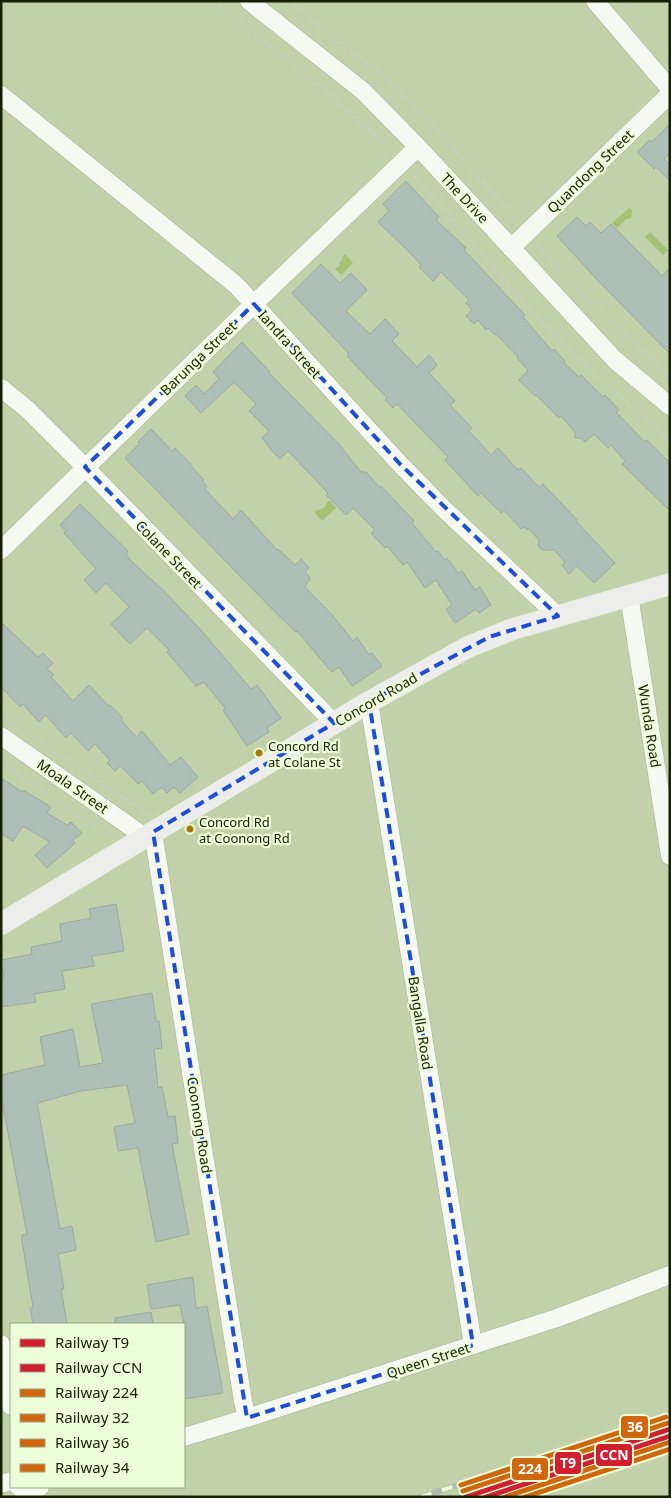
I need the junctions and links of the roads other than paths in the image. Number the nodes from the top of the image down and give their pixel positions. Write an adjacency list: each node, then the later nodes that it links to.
1 (250, 1): 6 (street, The Drive)
2 (595, 1): 3 (street)
3 (670, 89)
4 (670, 94): 7 (street, Quandong Street)
5 (1, 95): 8 (street, Iandra Street)
6 (418, 147): 7 (street, The Drive); 8 (street, Barunga Street)
7 (511, 248): 10 (street, The Drive)
8 (254, 304): 11 (street, Barunga Street); 15 (street, Iandra Street)
9 (1, 388): 11 (street, Colane Street)
10 (670, 406)
11 (85, 468): 12 (street, Barunga Street); 17 (street, Colane Street)
12 (1, 550)
13 (670, 584): 14 (main road, Concord Road)
14 (629, 595): 15 (main road, Concord Road); 20 (street, Wunda Road)
15 (558, 616): 16 (main road, Concord Road)
16 (369, 702): 17 (main road, Concord Road); 24 (street, Bangalla Road)
17 (334, 723): 19 (main road, Concord Road)
18 (1, 736): 19 (street, Moala Street)
19 (149, 828): 21 (main road, Concord Road); 26 (street, Coonong Road)
20 (670, 856)
21 (1, 924)
22 (670, 1275): 24 (street, Queen Street)
23 (1, 1344): 25 (street)
24 (473, 1345): 26 (street, Queen Street)
25 (10, 1400)
26 (247, 1418): 27 (street, Queen Street)
27 (185, 1436)
28 (20, 1488): 29 (street)
29 (38, 1488)

